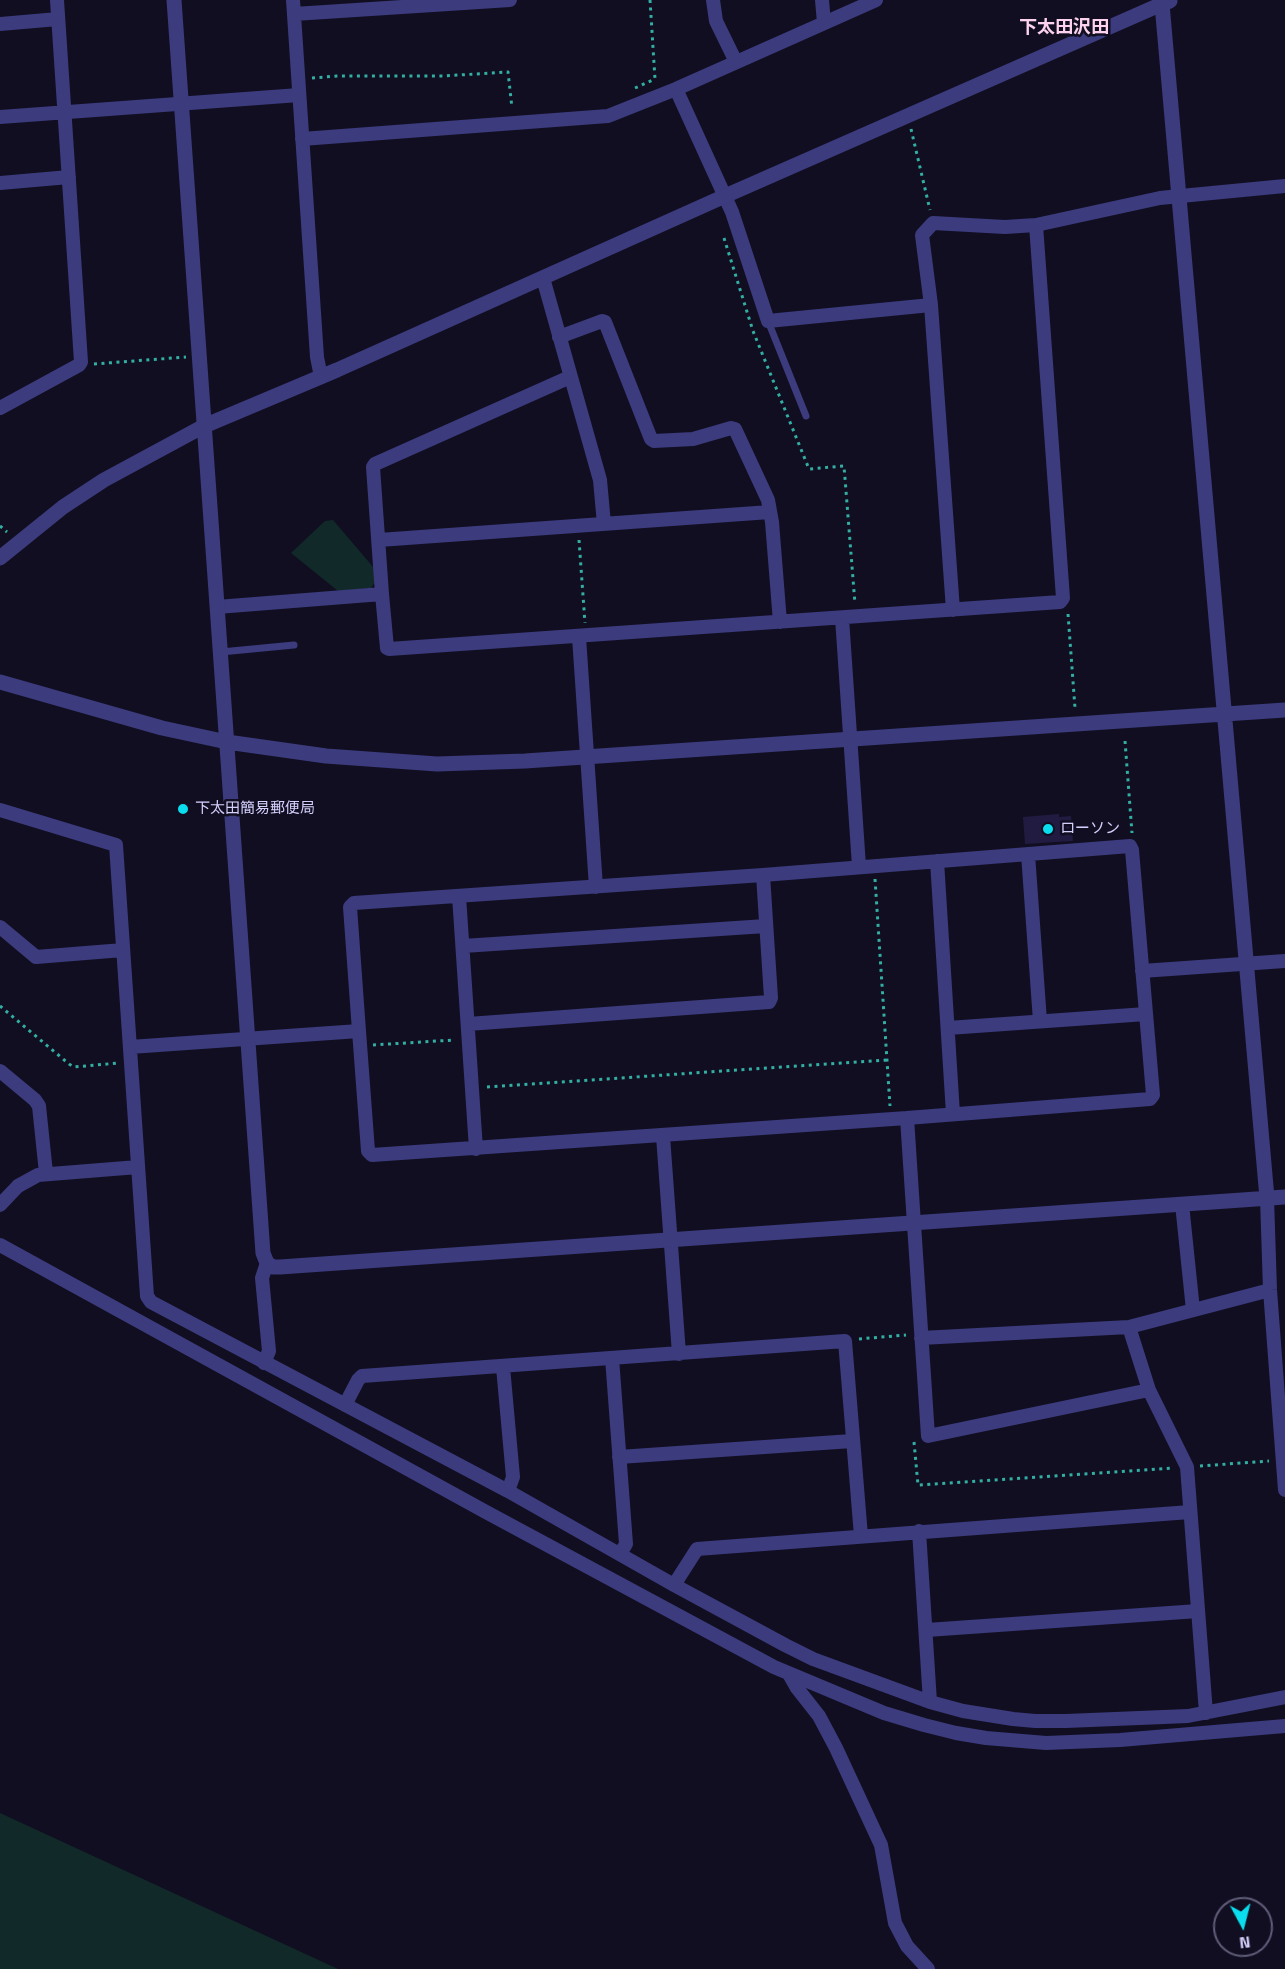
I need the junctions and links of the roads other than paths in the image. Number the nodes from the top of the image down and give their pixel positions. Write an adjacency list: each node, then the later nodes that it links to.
1 (57, 0): 9 (street)
2 (174, 0): 15 (street)
3 (510, 0): 8 (street)
4 (713, 0): 12 (street)
5 (822, 0): 10 (street)
6 (876, 0): 10 (street)
7 (1165, 1): 22 (street); 23 (street)
8 (293, 7): 14 (street)
9 (58, 19): 11 (street); 16 (street)
10 (824, 23): 12 (street)
11 (0, 24)
12 (736, 62): 13 (street)
13 (676, 89): 18 (street); 22 (street)
14 (299, 95): 15 (street); 18 (street)
15 (182, 103): 16 (street); 33 (street)
16 (65, 113): 17 (street); 19 (street)
17 (0, 117)
18 (302, 139): 30 (street)
19 (69, 177): 20 (street); 31 (street)
20 (0, 183)
21 (1285, 186): 23 (street)
22 (725, 196): 25 (street); 27 (street)
23 (1180, 196): 24 (street); 48 (street)
24 (1036, 225): 26 (street); 40 (street)
25 (543, 278): 28 (street); 30 (street)
26 (931, 304): 27 (street); 40 (street)
27 (768, 321): 32 (lane)
28 (559, 337): 29 (street); 34 (street)
29 (570, 376): 35 (street); 36 (street)
30 (321, 377): 33 (street)
31 (0, 408)
32 (806, 416)
33 (204, 426): 37 (street); 39 (street)
34 (770, 512): 35 (street); 42 (street)
35 (604, 524): 36 (street)
36 (379, 540): 38 (street)
37 (0, 558)
38 (382, 594): 39 (street); 43 (street)
39 (218, 607): 45 (street)
40 (953, 610): 41 (street)
41 (849, 618): 42 (street); 49 (street)
42 (780, 622): 43 (street)
43 (583, 637): 51 (street)
44 (294, 645): 45 (lane)
45 (221, 652): 50 (street)
46 (0, 682): 50 (street)
47 (1285, 710): 48 (street)
48 (1225, 713): 49 (street); 64 (street)
49 (851, 740): 51 (street); 55 (street)
50 (227, 742): 51 (street); 71 (street)
51 (587, 757): 57 (street)
52 (0, 810): 62 (street)
53 (1028, 854): 54 (street); 65 (street); 67 (street)
54 (937, 861): 55 (street); 69 (street)
55 (859, 866): 56 (street)
56 (763, 875): 57 (street); 59 (street)
57 (596, 886): 58 (street)
58 (459, 896): 61 (street); 70 (street)
59 (766, 926): 61 (street); 68 (street)
60 (0, 927): 62 (street)
61 (463, 946): 68 (street)
62 (123, 950): 72 (street)
63 (1285, 961): 64 (street)
64 (1247, 964): 65 (street); 81 (street)
65 (1142, 971): 66 (street)
66 (1146, 1014): 67 (street); 74 (street)
67 (1040, 1021): 69 (street)
68 (468, 1024): 77 (street)
69 (948, 1028): 74 (street)
70 (359, 1031): 71 (street); 77 (street)
71 (248, 1038): 72 (street); 87 (street)
72 (130, 1055): 78 (street)
73 (0, 1071): 79 (street)
74 (953, 1114): 75 (street)
75 (907, 1118): 76 (street); 84 (street)
76 (663, 1136): 77 (street); 85 (street)
77 (476, 1149)
78 (138, 1167): 79 (street); 94 (street)
79 (46, 1173): 83 (street)
80 (1285, 1197): 81 (street)
81 (1267, 1198): 82 (street); 88 (street)
82 (1182, 1203): 84 (street); 89 (street)
83 (0, 1205)
84 (914, 1222): 85 (street); 91 (street)
85 (671, 1240): 87 (street); 92 (street)
86 (0, 1245): 109 (street)
87 (267, 1263): 94 (street)
88 (1270, 1290): 89 (street); 100 (street)
89 (1193, 1310): 90 (street)
90 (1129, 1327): 91 (street); 96 (street)
91 (921, 1338): 96 (street)
92 (679, 1354): 93 (street); 98 (street)
93 (612, 1358): 95 (street); 99 (street)
94 (264, 1363): 97 (street)
95 (503, 1367): 97 (street); 101 (street)
96 (1149, 1390): 102 (street)
97 (345, 1405): 101 (street)
98 (852, 1441): 99 (street); 104 (street)
99 (619, 1457): 105 (street)
100 (1285, 1490)
101 (508, 1491): 105 (street)
102 (1191, 1512): 103 (street); 107 (street)
103 (919, 1531): 104 (street); 108 (street)
104 (861, 1536): 106 (street)
105 (620, 1554): 106 (street)
106 (674, 1585): 111 (street)
107 (1198, 1611): 108 (street); 112 (street)
108 (927, 1630): 111 (street)
109 (789, 1674): 113 (street); 114 (street)
110 (1285, 1698): 112 (street)
111 (930, 1702): 112 (street)
112 (1206, 1713)
113 (1285, 1726)
114 (928, 1969)

